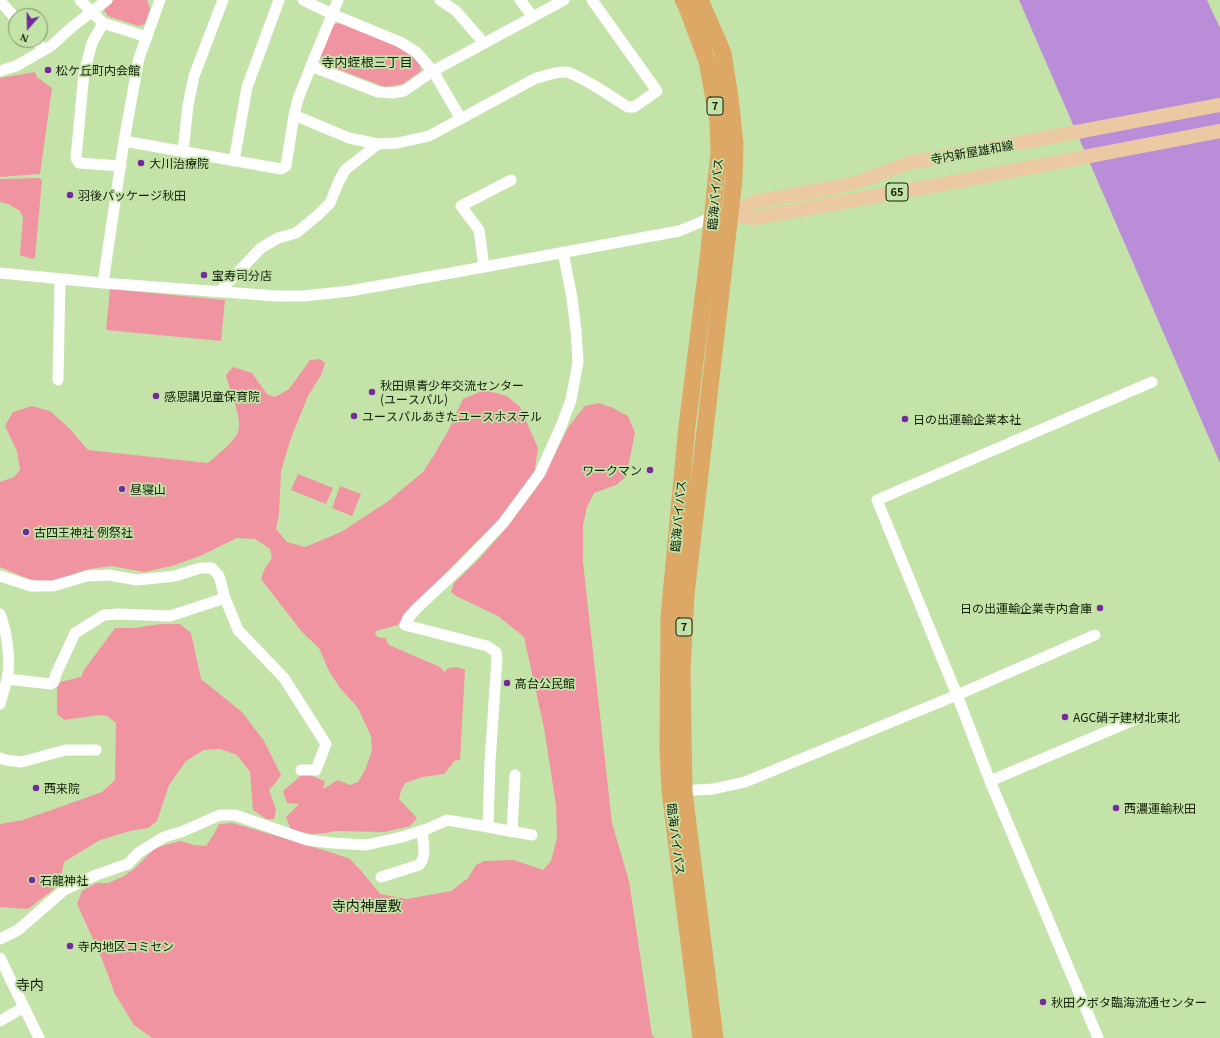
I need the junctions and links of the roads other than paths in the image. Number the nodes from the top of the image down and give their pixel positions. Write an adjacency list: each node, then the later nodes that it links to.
1 (80, 0): 16 (street)
2 (107, 0): 16 (street)
3 (160, 0): 20 (street)
4 (223, 0): 32 (street)
5 (280, 0): 33 (street)
6 (303, 0): 17 (street)
7 (338, 0): 17 (street)
8 (440, 0): 21 (street)
9 (520, 0): 18 (street)
10 (564, 0): 18 (street)
11 (592, 0): 28 (street)
12 (682, 0): 36 (highway, 臨海バイパス / 7)
13 (700, 0): 36 (highway, 臨海バイパス / 7)
14 (0, 1): 15 (street)
15 (8, 10)
16 (91, 12): 19 (street); 22 (street)
17 (332, 14): 23 (street); 25 (street)
18 (533, 17): 21 (street)
19 (103, 23): 20 (street); 34 (street)
20 (147, 37): 30 (street)
21 (484, 43): 25 (street)
22 (44, 50): 24 (street)
23 (310, 66): 25 (street); 27 (street)
24 (0, 71)
25 (433, 71): 28 (street)
26 (1220, 105): 36 (main road, 寺内新屋雄和線 / 65)
27 (294, 115): 31 (street); 33 (street)
28 (461, 118): 31 (street)
29 (1220, 131): 36 (main road, 65)
30 (124, 141): 32 (street); 34 (street)
31 (378, 144): 42 (street)
32 (183, 152): 33 (street)
33 (234, 161)
34 (121, 166): 41 (street)
35 (511, 180): 38 (street)
36 (721, 217): 37 (street); 58 (highway, 臨海バイパス / 7)
37 (563, 252): 38 (street); 59 (street)
38 (484, 267): 42 (street)
39 (0, 273): 40 (street)
40 (60, 279): 41 (street); 43 (street)
41 (103, 283): 42 (street)
42 (220, 291)
43 (58, 380)
44 (1152, 382): 50 (street)
45 (0, 576): 46 (street)
46 (225, 598): 49 (street); 55 (street)
47 (0, 614): 49 (street)
48 (1095, 635): 50 (street)
49 (7, 679): 51 (street)
50 (957, 695): 57 (street); 58 (street)
51 (0, 704)
52 (1141, 717): 57 (street)
53 (96, 750): 54 (street)
54 (0, 758)
55 (301, 770)
56 (514, 775): 61 (street)
57 (990, 781): 71 (street)
58 (677, 791): 69 (highway, 臨海バイパス / 7); 70 (highway, 臨海バイパス / 7)
59 (488, 827): 60 (street); 61 (street)
60 (422, 831): 63 (street); 64 (street)
61 (512, 832): 62 (street)
62 (532, 835)
63 (381, 877)
64 (0, 938)
65 (0, 961): 66 (street)
66 (24, 1007): 67 (street); 68 (street)
67 (0, 1021)
68 (39, 1038)
69 (700, 1038)
70 (715, 1038)
71 (1098, 1038)

